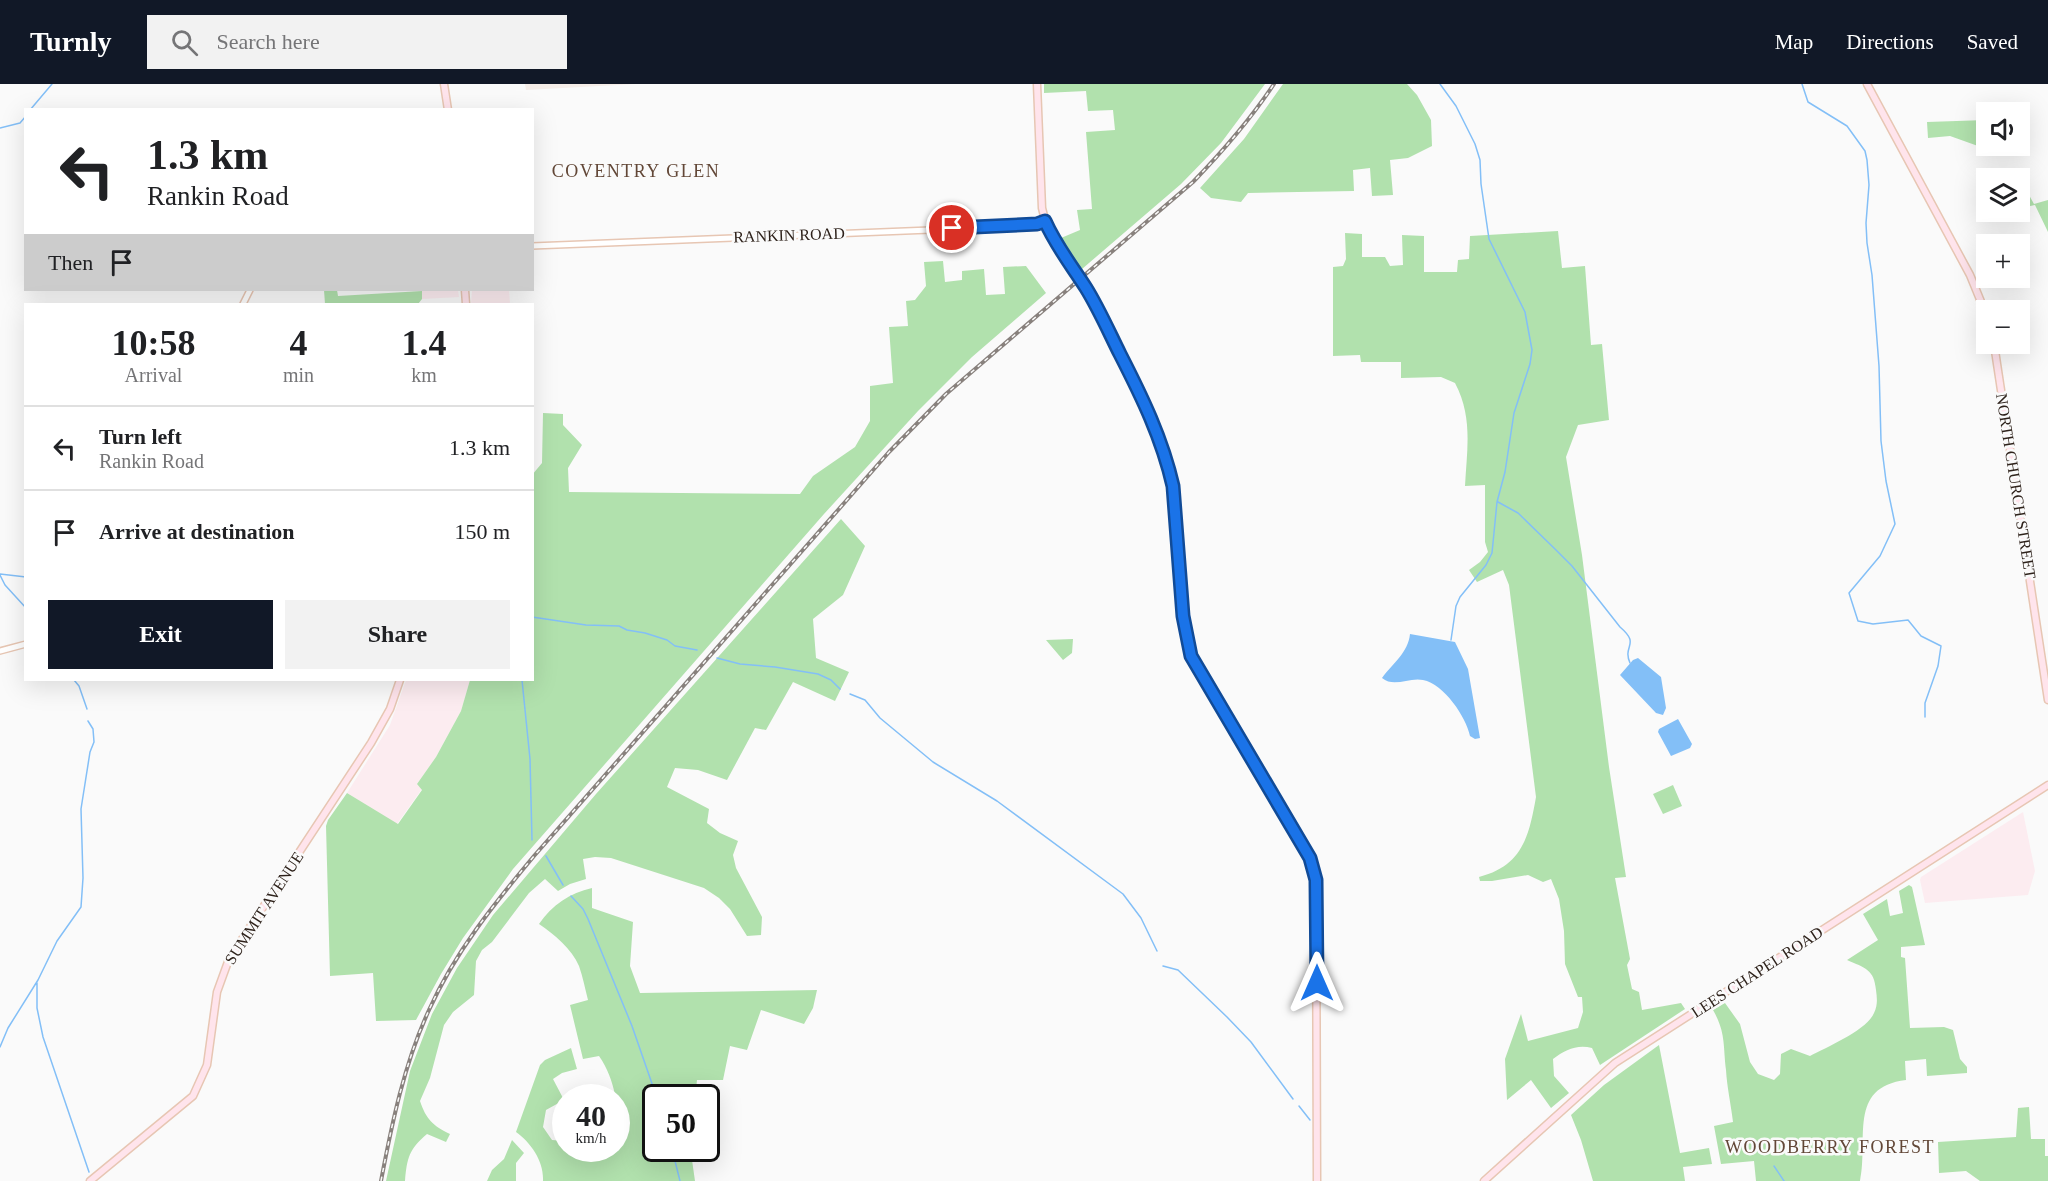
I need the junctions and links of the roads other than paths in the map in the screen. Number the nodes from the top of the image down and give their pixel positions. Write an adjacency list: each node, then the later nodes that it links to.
1 (444, 84): 4 (main road)
2 (1037, 84): 5 (main road)
3 (1867, 84): 7 (main road)
4 (448, 108)
5 (1045, 221): 6 (street, RANKIN ROAD); 15 (main road)
6 (534, 246)
7 (1980, 300)
8 (1996, 354): 12 (main road, NORTH CHURCH STREET)
9 (24, 645): 10 (street)
10 (0, 651)
11 (400, 681): 14 (main road, SUMMIT AVENUE)
12 (2048, 700)
13 (2048, 785): 16 (main road, LEES CHAPEL ROAD)
14 (90, 1181)
15 (1317, 1181)
16 (1484, 1181)

